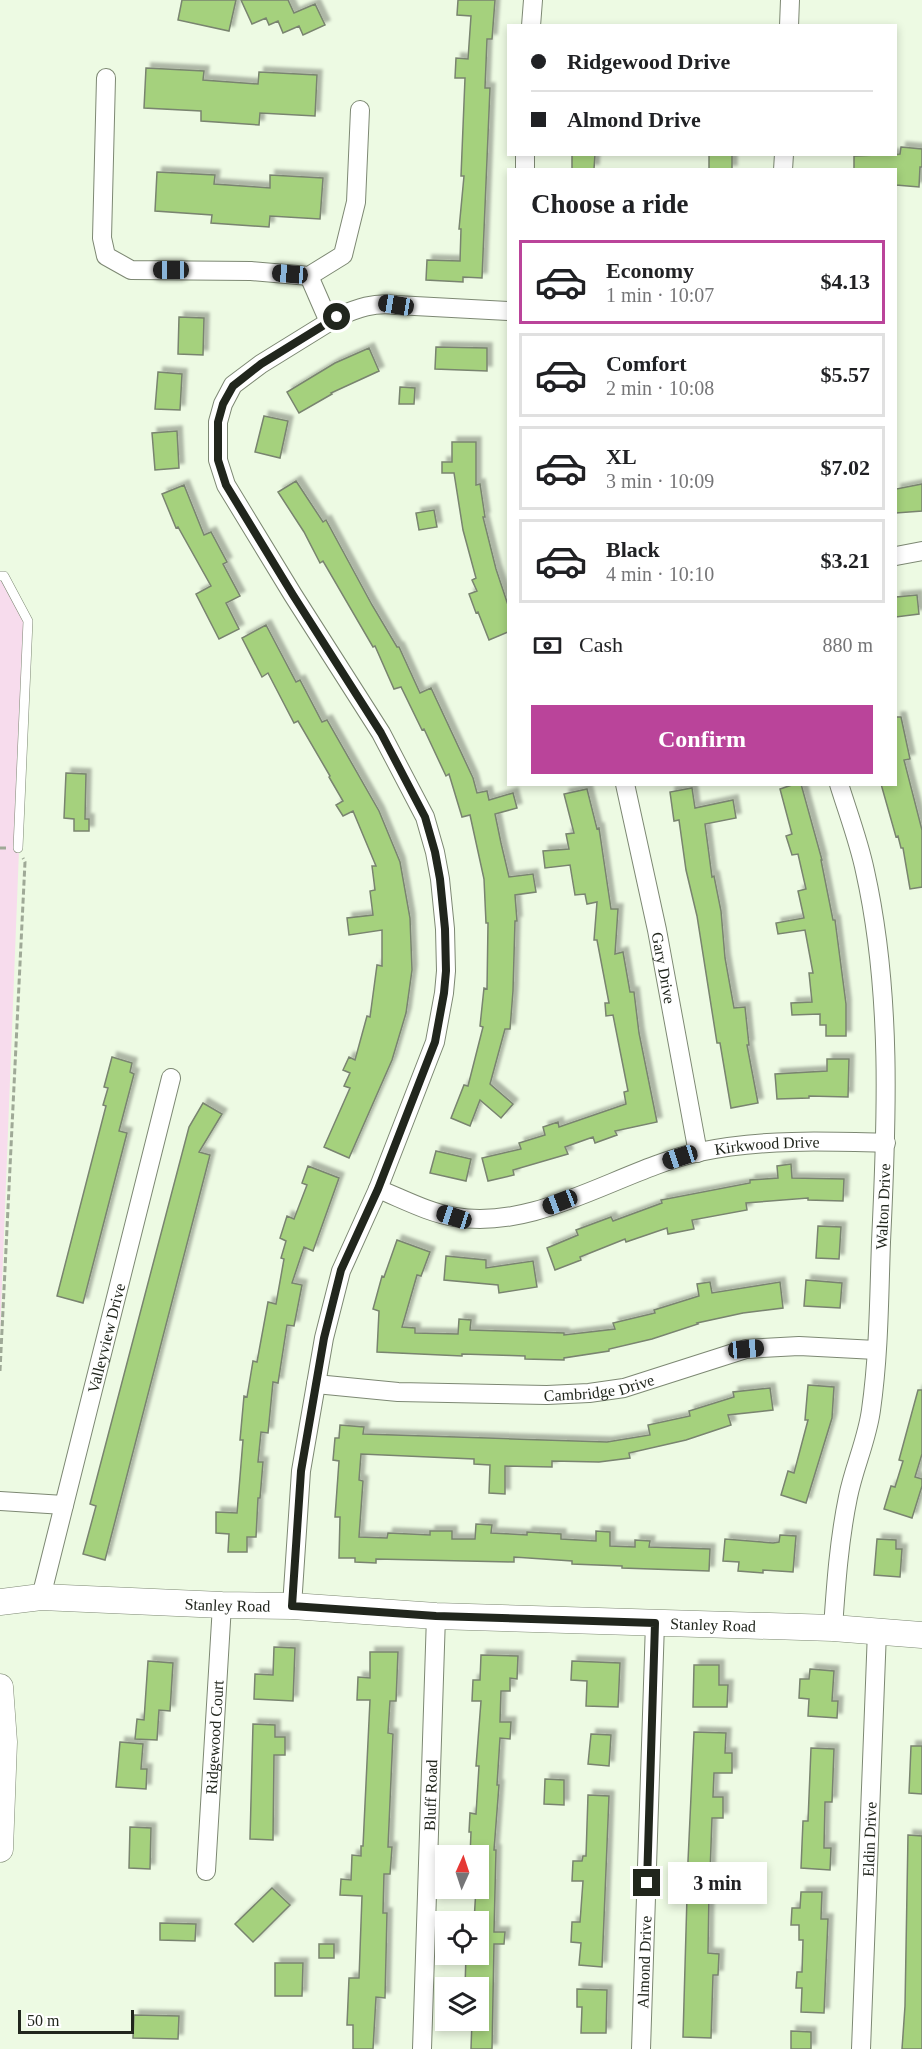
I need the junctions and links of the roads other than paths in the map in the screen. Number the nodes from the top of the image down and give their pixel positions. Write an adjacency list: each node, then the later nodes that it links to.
1 (532, 0): 3 (street)
2 (790, 0): 4 (street)
3 (531, 24)
4 (789, 24)
5 (106, 78): 7 (street)
6 (360, 110): 7 (street)
7 (309, 276): 9 (street)
8 (507, 311): 9 (street)
9 (329, 322): 19 (street)
10 (922, 551): 11 (street)
11 (897, 556)
12 (0, 576): 15 (lane)
13 (625, 786): 18 (street, Gary Drive)
14 (840, 786): 17 (street, Walton Drive)
15 (18, 848)
16 (171, 1078): 23 (street, Valleyview Drive)
17 (886, 1143): 18 (street, Kirkwood Drive); 20 (street, Walton Drive)
18 (698, 1153): 19 (street, Kirkwood Drive)
19 (378, 1189): 21 (street)
20 (876, 1350): 21 (street, Cambridge Drive); 30 (street, Walton Drive)
21 (316, 1384): 27 (street)
22 (0, 1501): 23 (street)
23 (64, 1505): 24 (street, Valleyview Drive)
24 (41, 1597): 25 (street, Stanley Road); 26 (street, Stanley Road)
25 (0, 1602)
26 (222, 1605): 27 (street, Stanley Road); 36 (street, Ridgewood Court)
27 (292, 1606): 28 (street, Stanley Road)
28 (436, 1616): 29 (street, Stanley Road); 37 (street, Bluff Road)
29 (655, 1623): 30 (street, Stanley Road); 38 (street, Almond Drive)
30 (833, 1628): 31 (street, Stanley Road)
31 (877, 1630): 32 (street, Stanley Road); 39 (street, Eldin Drive)
32 (922, 1635)
33 (0, 1687): 34 (street)
34 (2, 1742): 35 (street)
35 (0, 1849)
36 (206, 1871)
37 (422, 2049)
38 (641, 2049)
39 (861, 2049)

